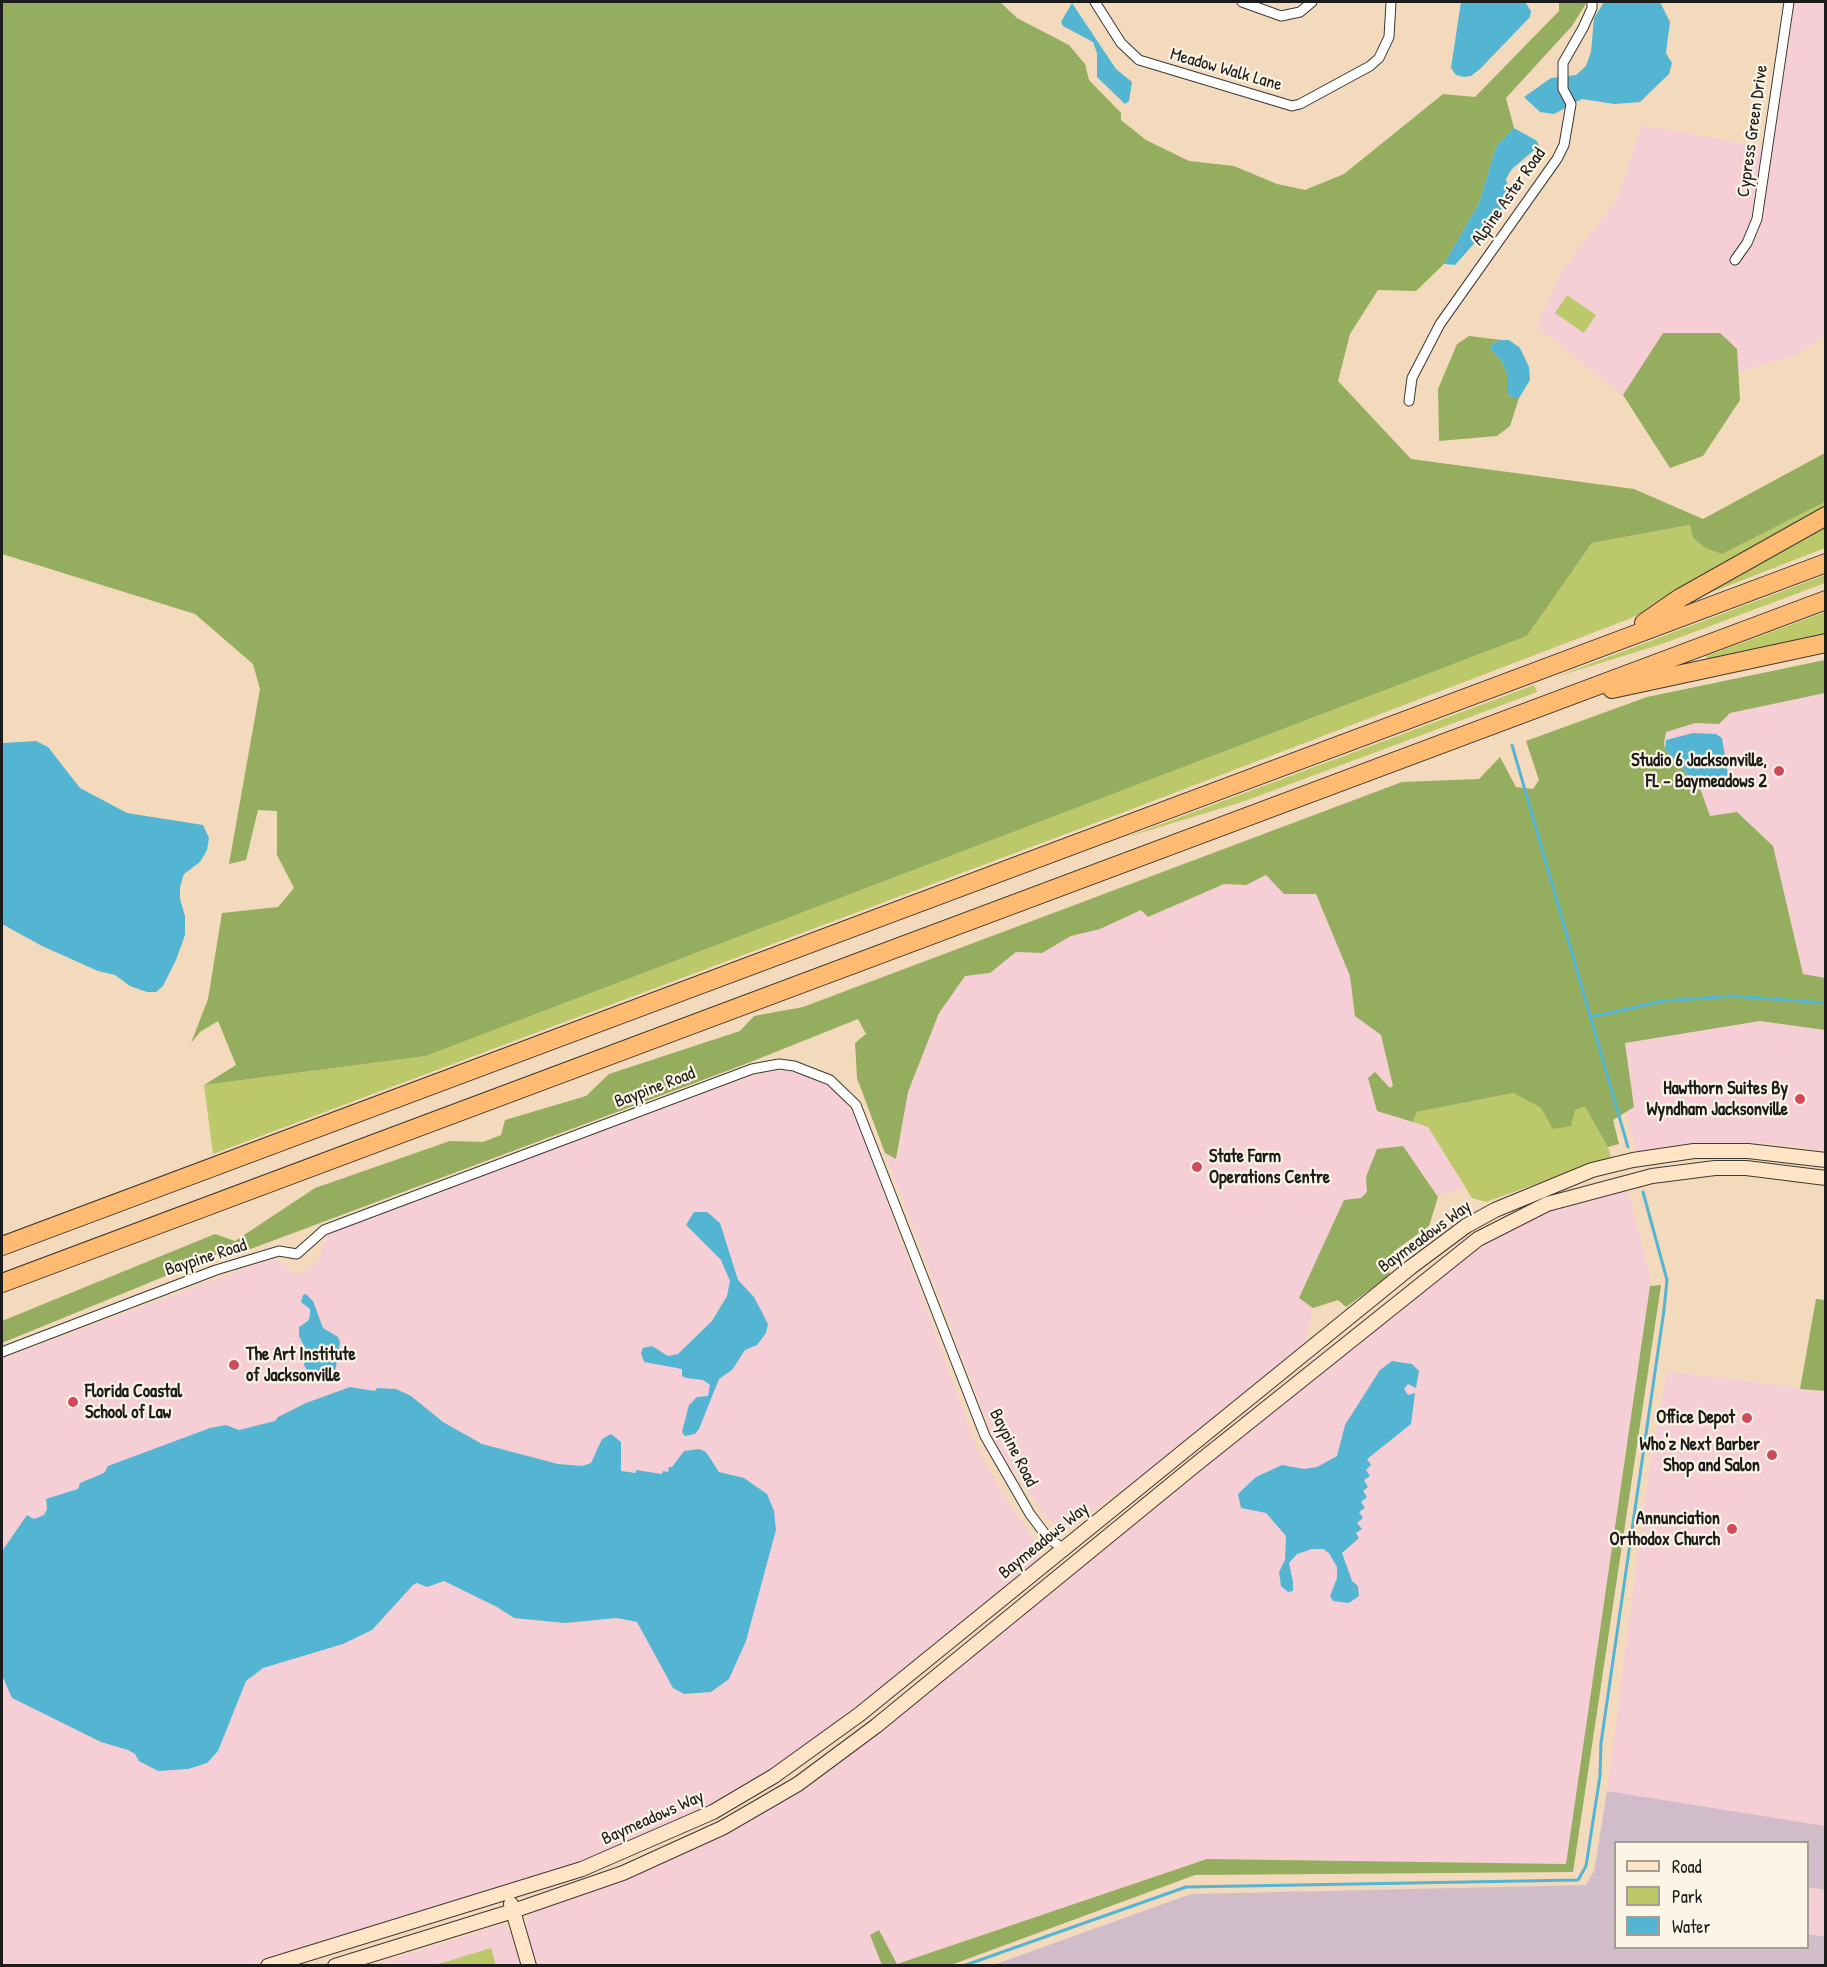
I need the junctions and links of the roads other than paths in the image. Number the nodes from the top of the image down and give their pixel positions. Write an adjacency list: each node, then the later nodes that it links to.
1 (1095, 2): 4 (street, Meadow Walk Lane)
2 (1242, 2): 3 (street)
3 (1312, 2)
4 (1391, 2)
5 (1592, 2): 8 (street, Alpine Aster Road)
6 (1789, 2): 7 (street, Cypress Green Drive)
7 (1735, 260)
8 (1408, 401)
9 (1826, 516): 12 (highway)
10 (1826, 563): 12 (highway)
11 (1826, 600): 14 (highway)
12 (1624, 637): 19 (highway)
13 (1826, 643): 14 (highway)
14 (1552, 702): 20 (highway)
15 (1748, 1150): 16 (street, Baymeadows Way); 17 (street); 22 (street, Baymeadows Way)
16 (1826, 1160)
17 (1746, 1168): 18 (street, Baymeadows Way); 24 (street, Baymeadows Way)
18 (1826, 1178)
19 (2, 1246)
20 (2, 1283)
21 (2, 1352): 22 (street, Baypine Road)
22 (1064, 1549): 23 (street, Baymeadows Way)
23 (713, 1812): 24 (street); 25 (street, Baymeadows Way)
24 (722, 1828): 26 (street, Baymeadows Way)
25 (507, 1892): 26 (street); 27 (street, Baymeadows Way)
26 (513, 1911): 28 (street, Baymeadows Way); 29 (street)
27 (268, 1965)
28 (335, 1965)
29 (529, 1965)

